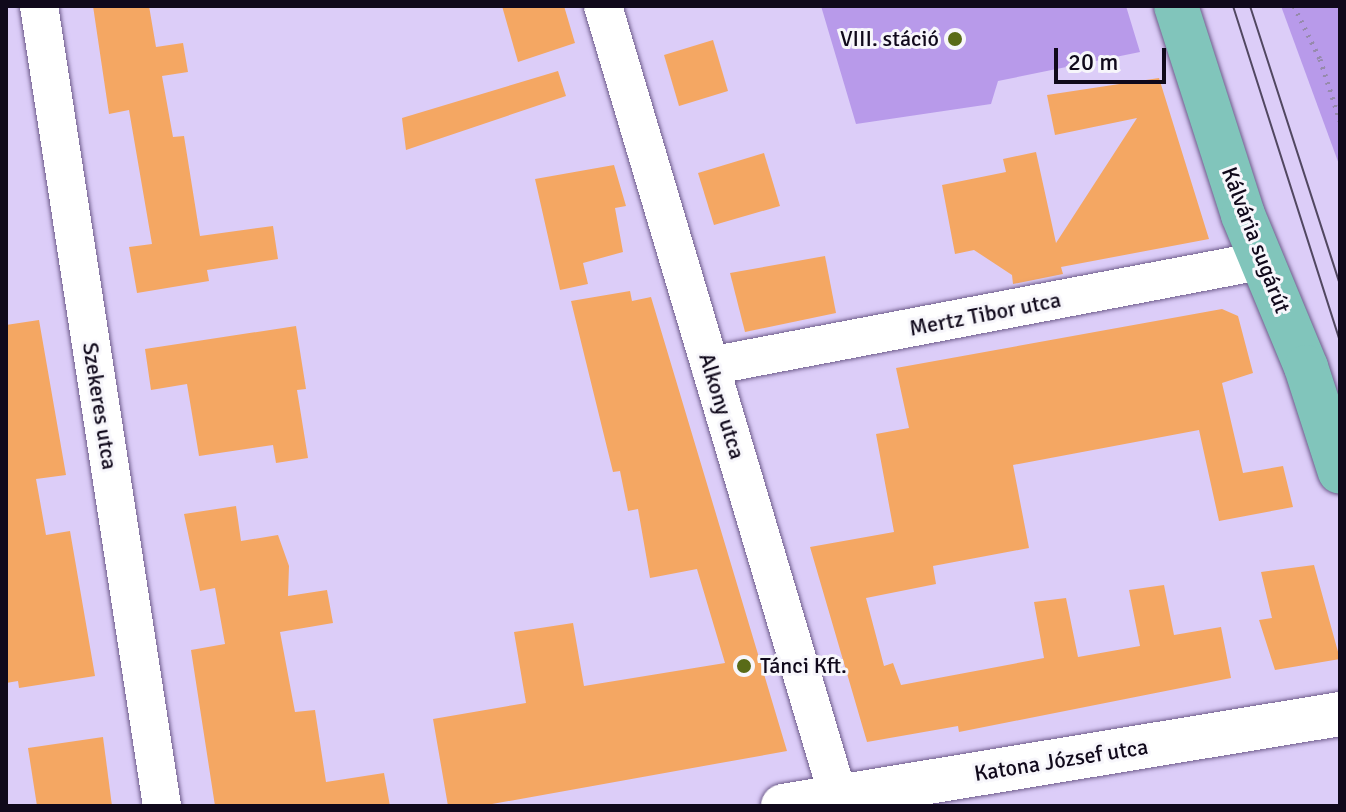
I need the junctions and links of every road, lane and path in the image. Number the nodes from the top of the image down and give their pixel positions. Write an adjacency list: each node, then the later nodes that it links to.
1 (39, 6): 11 (street, Szekeres utca)
2 (603, 6): 7 (street, Alkony utca)
3 (1176, 6): 6 (main road, Kálvária sugárút)
4 (1294, 6): 5 (path)
5 (1340, 121)
6 (1260, 261): 7 (street, Mertz Tibor utca); 8 (main road, Kálvária sugárút)
7 (710, 366): 10 (street, Alkony utca)
8 (1340, 472)
9 (1340, 714): 10 (street, Katona József utca)
10 (840, 801): 12 (street, Katona József utca)
11 (162, 806)
12 (783, 806)

